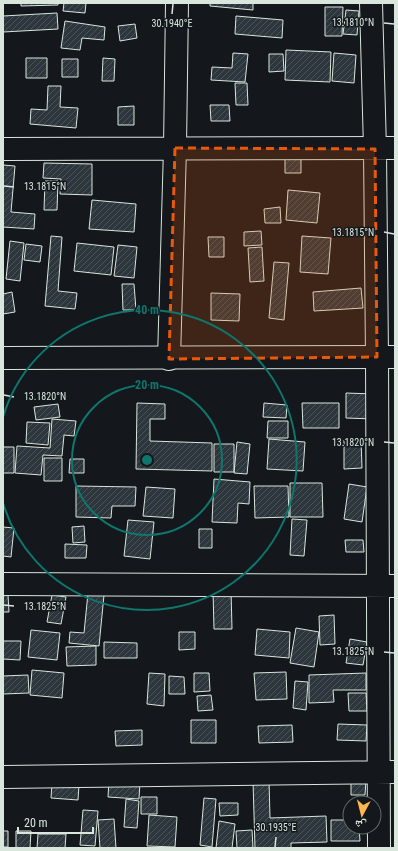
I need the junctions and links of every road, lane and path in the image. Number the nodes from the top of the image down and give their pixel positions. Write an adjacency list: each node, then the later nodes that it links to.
1 (177, 3): 3 (street)
2 (371, 3): 4 (street)
3 (175, 148): 4 (street); 5 (street); 8 (street)
4 (385, 148): 6 (street)
5 (3, 149)
6 (386, 357): 8 (street); 10 (street)
7 (3, 358): 8 (street)
8 (169, 359)
9 (3, 584): 10 (street)
10 (386, 586): 11 (street)
11 (387, 772): 12 (street); 13 (street)
12 (3, 777)
13 (379, 848)

